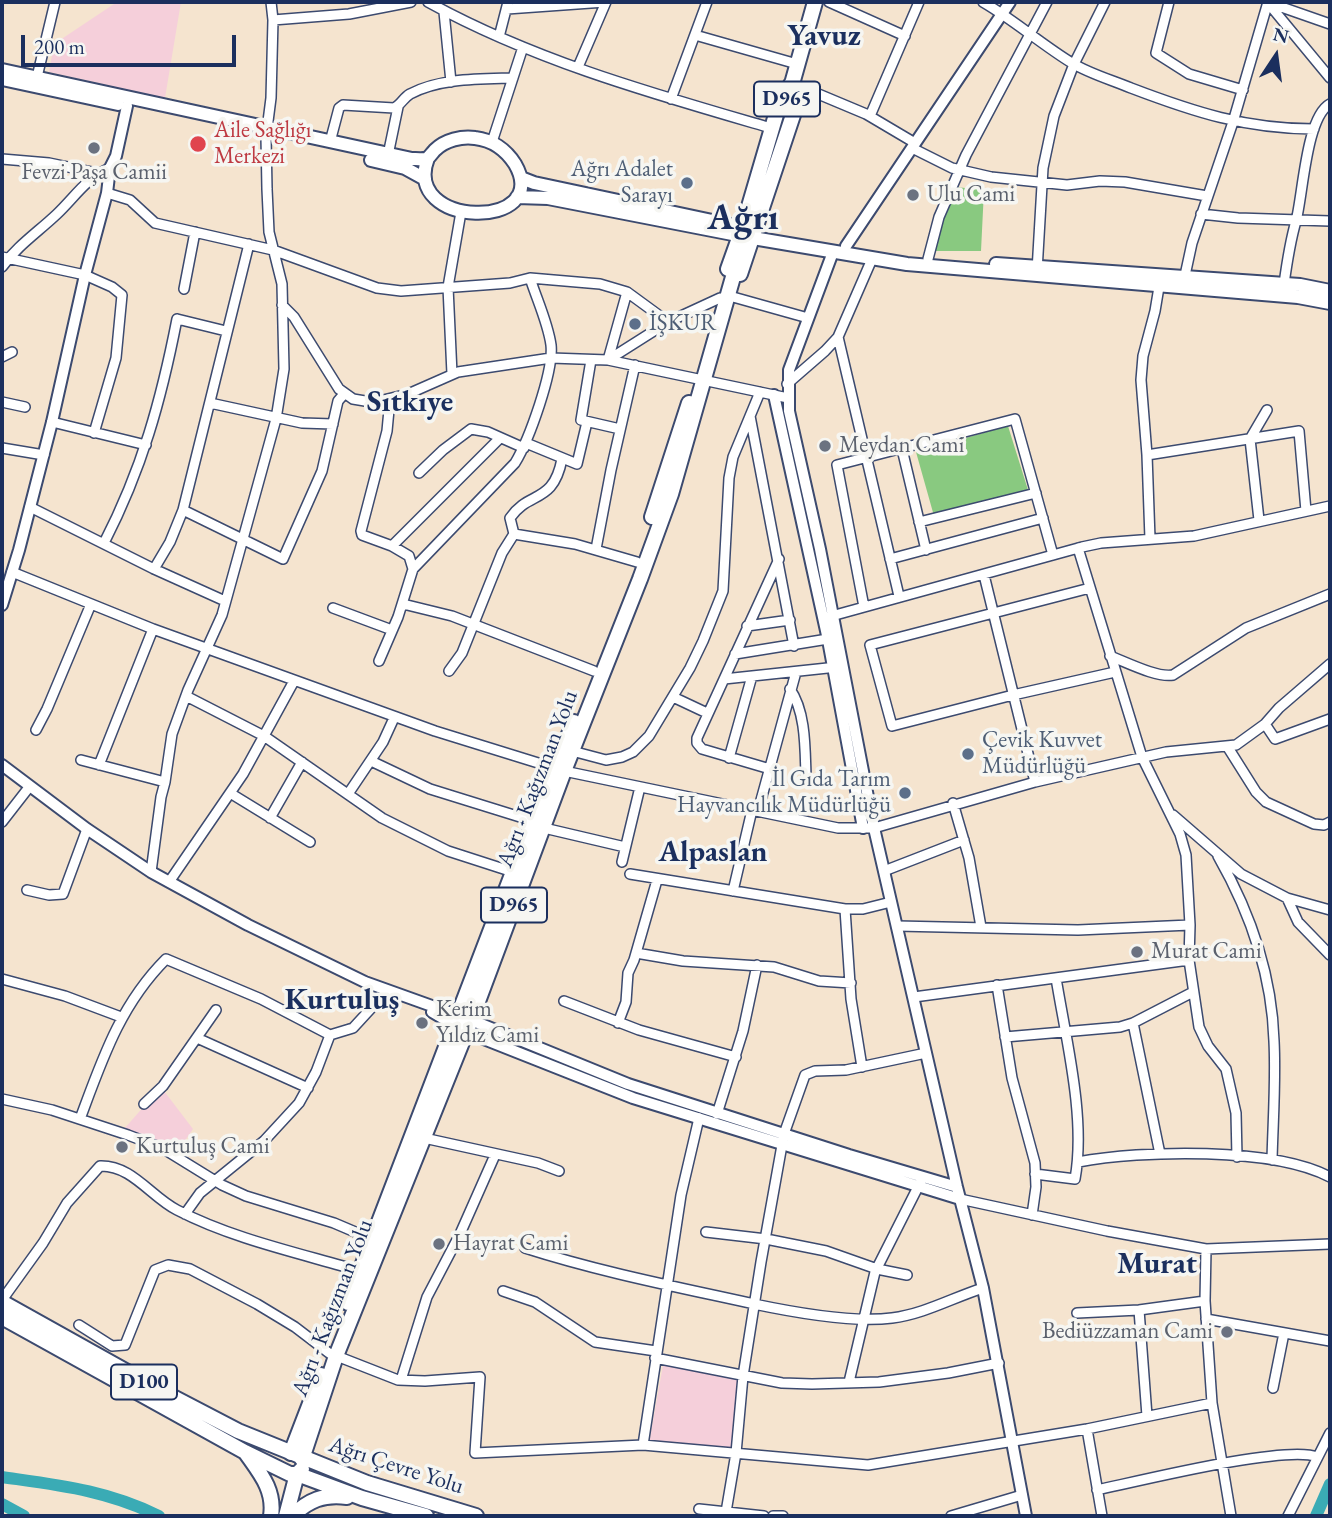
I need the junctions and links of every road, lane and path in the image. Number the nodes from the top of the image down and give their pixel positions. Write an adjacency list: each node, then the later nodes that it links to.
1 (55, 2): 31 (street)
2 (271, 2): 20 (street)
3 (411, 2): 20 (street)
4 (428, 2): 18 (street)
5 (606, 2): 16 (street); 29 (street)
6 (708, 2): 23 (street)
7 (815, 2): 27 (main road, D965)
8 (829, 2): 24 (street)
9 (919, 2): 24 (street)
10 (984, 2): 19 (street)
11 (1010, 2): 19 (street)
12 (1047, 2): 22 (street)
13 (1105, 2): 28 (street)
14 (1169, 2): 37 (street)
15 (1267, 2): 21 (street); 33 (street); 37 (street)
16 (583, 3): 17 (street)
17 (508, 5): 25 (street)
18 (444, 12): 25 (street); 35 (street)
19 (1003, 13): 22 (street); 49 (street)
20 (273, 20): 46 (street)
21 (1330, 24)
22 (1028, 33): 28 (street); 54 (street)
23 (695, 35): 27 (street); 38 (street)
24 (905, 36): 42 (street)
25 (499, 37): 26 (street)
26 (523, 47): 29 (street); 32 (street)
27 (797, 64): 36 (main road, D965)
28 (1074, 64): 43 (street); 58 (street)
29 (578, 67): 38 (street)
30 (2, 70): 31 (main road)
31 (37, 77): 46 (main road)
32 (513, 78): 35 (street); 48 (street)
33 (1330, 78)
34 (2, 79): 40 (main road)
35 (451, 82): 41 (street)
36 (792, 83): 42 (street); 44 (main road); 60 (main road, D965); 68 (main road)
37 (1243, 90): 43 (street)
38 (671, 99): 44 (street)
39 (1330, 104): 45 (street)
40 (127, 106): 46 (main road); 53 (street)
41 (398, 107): 47 (street); 50 (street)
42 (870, 116): 49 (street)
43 (1233, 122): 45 (street); 61 (street)
44 (771, 128): 68 (main road)
45 (1314, 129): 65 (street)
46 (267, 132): 47 (main road); 57 (main road); 71 (street)
47 (330, 142): 50 (main road)
48 (492, 142): 51 (main road); 56 (main road)
49 (914, 145): 54 (street); 70 (street)
50 (388, 155): 51 (main road)
51 (428, 158): 57 (main road)
52 (2, 159): 55 (street)
53 (110, 168): 55 (street); 59 (street)
54 (960, 170): 58 (street); 74 (street)
55 (97, 173): 75 (street)
56 (521, 178): 62 (main road); 68 (main road)
57 (425, 179): 63 (main road)
58 (1042, 181): 61 (street); 77 (street)
59 (107, 193): 67 (street); 78 (street)
60 (758, 196)
61 (1208, 196): 64 (street)
62 (517, 197): 63 (main road); 68 (main road)
63 (461, 212): 82 (street)
64 (1201, 214): 65 (street); 80 (street)
65 (1297, 219): 66 (street); 81 (street)
66 (1330, 221)
67 (195, 232): 69 (street); 84 (street)
68 (748, 233): 70 (main road); 72 (main road); 87 (main road)
69 (249, 244): 71 (street); 92 (street)
70 (846, 246): 74 (main road)
71 (273, 250): 82 (street); 89 (street)
72 (833, 252): 73 (main road); 90 (street)
73 (872, 259): 77 (main road); 93 (street)
74 (928, 259): 77 (main road)
75 (4, 261): 78 (street)
76 (737, 263): 101 (main road, Ağrı - Kağızman Yolu / D965)
77 (1037, 272): 80 (main road); 83 (main road)
78 (85, 275): 114 (street); 118 (street)
79 (530, 278): 82 (street); 86 (street); 96 (street)
80 (1184, 283): 81 (main road); 83 (main road); 88 (main road)
81 (1284, 284): 85 (main road)
82 (448, 287): 100 (street)
83 (1159, 287): 126 (street)
84 (184, 289)
85 (1330, 291)
86 (627, 292): 91 (street); 97 (street)
87 (726, 298): 90 (street); 91 (street); 101 (main road)
88 (1330, 303)
89 (282, 305): 104 (street); 113 (street)
90 (808, 318): 102 (street)
91 (668, 322): 97 (street)
92 (226, 331): 109 (street); 121 (street)
93 (838, 337): 102 (street); 127 (street)
94 (12, 352): 95 (street)
95 (2, 357)
96 (551, 358): 98 (street); 100 (street); 122 (street)
97 (608, 359): 98 (street); 99 (street)
98 (591, 360): 115 (street)
99 (635, 365): 101 (street); 117 (street)
100 (452, 374): 107 (street)
101 (701, 380): 103 (street); 149 (main road, Ağrı - Kağızman Yolu / D965); 196 (main road, Ağrı - Kağızman Yolu / D965)
102 (787, 384): 106 (street)
103 (760, 392): 105 (street); 112 (street)
104 (344, 394): 107 (street); 116 (street)
105 (774, 395): 106 (street); 164 (street)
106 (788, 398): 164 (street)
107 (390, 399): 142 (street)
108 (2, 402): 110 (street)
109 (210, 403): 113 (street); 133 (street)
110 (25, 408)
111 (1267, 410): 120 (street)
112 (750, 414): 147 (street); 188 (street)
113 (276, 419): 116 (street); 139 (street)
114 (52, 422): 118 (street); 125 (street)
115 (587, 422): 117 (street); 128 (street)
116 (332, 424): 139 (street)
117 (620, 429): 144 (street)
118 (94, 433): 121 (street)
119 (500, 438): 122 (street); 129 (street); 142 (street)
120 (1250, 439): 126 (street); 134 (street); 136 (street)
121 (146, 445): 141 (street)
122 (525, 445): 128 (street); 151 (street)
123 (2, 448): 125 (street)
124 (902, 449): 127 (street); 130 (street); 137 (street)
125 (44, 455): 132 (street)
126 (1147, 455): 140 (street)
127 (867, 457): 148 (street); 161 (street)
128 (562, 459): 138 (street)
129 (419, 473)
130 (1036, 493): 135 (street); 137 (street)
131 (1330, 506): 134 (street)
132 (30, 507): 141 (street); 152 (street)
133 (183, 510): 139 (street); 150 (street)
134 (1306, 511): 136 (street)
135 (1043, 518): 145 (street); 146 (street)
136 (1259, 520): 140 (street)
137 (919, 522): 145 (street)
138 (514, 534): 144 (street); 166 (street)
139 (243, 538): 157 (street)
140 (1150, 539): 143 (street)
141 (104, 543): 150 (street)
142 (392, 546): 151 (street)
143 (1079, 548): 146 (street); 154 (street)
144 (596, 549): 149 (street)
145 (926, 550): 148 (street)
146 (1053, 555): 153 (street)
147 (779, 559): 165 (street); 167 (street)
148 (890, 559): 156 (street)
149 (637, 562): 179 (main road, Ağrı - Kağızman Yolu / D965)
150 (154, 569): 157 (street)
151 (413, 569): 159 (street)
152 (12, 572): 158 (street); 160 (street)
153 (984, 575): 156 (street); 163 (street)
154 (1090, 588): 163 (street); 174 (street)
155 (1330, 594): 174 (street)
156 (900, 596): 161 (street)
157 (225, 601): 172 (street)
158 (91, 604): 168 (street); 193 (street)
159 (402, 604): 166 (street); 169 (street)
160 (2, 605)
161 (864, 607): 164 (street)
162 (333, 608): 169 (street)
163 (993, 613): 186 (street); 186 (street)
164 (827, 617): 170 (street)
165 (790, 620): 167 (street); 171 (street)
166 (472, 624): 178 (street); 179 (street)
167 (747, 626): 173 (street)
168 (153, 629): 172 (street); 203 (street)
169 (392, 630): 175 (street)
170 (832, 639): 171 (street); 177 (street)
171 (794, 646): 173 (street)
172 (208, 649): 184 (street); 187 (street)
173 (736, 654): 183 (street)
174 (1110, 656): 181 (street)
175 (379, 661)
176 (1330, 664): 192 (street)
177 (837, 668): 180 (street); 220 (street)
178 (449, 671)
179 (594, 671): 204 (main road, Ağrı - Kağızman Yolu / D965)
180 (796, 672): 182 (street); 185 (street)
181 (1115, 672): 186 (street); 197 (street)
182 (752, 676): 183 (street); 198 (street)
183 (724, 679): 189 (street)
184 (295, 681): 190 (street); 194 (street)
185 (790, 689): 205 (street); 206 (street)
186 (1013, 695): 208 (street)
187 (186, 696): 194 (street); 207 (street)
188 (673, 697): 189 (street); 196 (street)
189 (707, 713): 198 (street)
190 (394, 718): 200 (street); 204 (street)
191 (1330, 719): 192 (street)
192 (1265, 724): 195 (street)
193 (36, 730)
194 (264, 736): 201 (street); 211 (street)
195 (1227, 746): 197 (street); 218 (street)
196 (572, 751): 204 (main road, Ağrı - Kağızman Yolu / D965)
197 (1142, 757): 208 (street); 215 (street)
198 (729, 758): 205 (street)
199 (81, 760): 203 (street)
200 (371, 761): 212 (street); 219 (street)
201 (302, 762): 212 (street); 216 (street)
202 (2, 765): 209 (street)
203 (99, 765): 207 (street)
204 (559, 769): 210 (street); 219 (main road, Ağrı - Kağızman Yolu / D965)
205 (770, 769): 214 (street)
206 (806, 776)
207 (165, 782): 228 (street)
208 (1035, 782): 213 (street)
209 (30, 786): 217 (street); 221 (street)
210 (640, 787): 214 (street); 224 (street)
211 (230, 793): 216 (street); 232 (street)
212 (348, 794): 229 (street)
213 (953, 803): 220 (street); 222 (street)
214 (755, 811): 220 (street); 234 (street)
215 (1168, 811): 225 (street); 239 (street)
216 (270, 818): 223 (street)
217 (2, 822)
218 (1330, 822)
219 (538, 825): 224 (street); 229 (main road, Ağrı - Kağızman Yolu / D965); 256 (main road, Ağrı - Kağızman Yolu / D965)
220 (869, 828): 227 (street)
221 (88, 829): 228 (street); 233 (street)
222 (964, 840): 227 (street); 241 (street)
223 (310, 842)
224 (625, 847): 226 (street)
225 (1218, 856): 235 (street); 277 (street)
226 (622, 862)
227 (884, 871): 236 (street)
228 (151, 872): 232 (street)
229 (513, 872): 256 (main road, Ağrı - Kağızman Yolu / D965)
230 (630, 874): 231 (street)
231 (657, 880): 234 (street); 242 (street)
232 (169, 882): 250 (street)
233 (27, 890)
234 (733, 891): 237 (street)
235 (1287, 898): 238 (street); 243 (street)
236 (891, 902): 237 (street); 240 (street)
237 (845, 909): 248 (street)
238 (1330, 910)
239 (1190, 925): 241 (street); 244 (street)
240 (897, 926): 241 (street); 252 (street)
241 (981, 927)
242 (636, 953): 245 (street); 257 (street)
243 (1330, 955)
244 (1189, 960): 246 (street); 251 (street)
245 (757, 965): 248 (street); 264 (street)
246 (1056, 978): 249 (street); 259 (street)
247 (2, 979): 255 (street)
248 (851, 983): 265 (street)
249 (997, 985): 252 (street); 261 (street)
250 (387, 991): 256 (street); 260 (street)
251 (1194, 992): 258 (street); 276 (street)
252 (914, 997): 263 (street)
253 (564, 1001): 257 (street)
254 (215, 1010): 262 (street)
255 (121, 1017): 260 (street); 271 (street)
256 (462, 1023): 269 (street); 270 (street); 272 (main road, Ağrı - Kağızman Yolu / D965); 290 (main road, Ağrı - Kağızman Yolu / D965)
257 (618, 1023): 264 (street)
258 (1133, 1023): 259 (street); 274 (street)
259 (1064, 1031): 261 (street); 278 (street)
260 (330, 1035): 266 (street)
261 (1005, 1037): 280 (street)
262 (197, 1038): 266 (street); 268 (street)
263 (926, 1053): 265 (street); 284 (street)
264 (736, 1057): 269 (street)
265 (862, 1067): 273 (street)
266 (308, 1088): 282 (street)
267 (2, 1099): 271 (street)
268 (144, 1104)
269 (717, 1114): 273 (street)
270 (699, 1118): 273 (street); 297 (street)
271 (80, 1119): 282 (street)
272 (424, 1138): 275 (street); 311 (main road, Ağrı - Kağızman Yolu / D965)
273 (783, 1139): 283 (street); 289 (street)
274 (1160, 1154): 276 (street); 278 (street)
275 (495, 1155): 279 (street); 315 (street)
276 (1237, 1157): 277 (street)
277 (1272, 1160): 281 (street)
278 (1078, 1161): 280 (street)
279 (559, 1171)
280 (1035, 1174): 287 (street)
281 (1330, 1177)
282 (214, 1181): 286 (street); 290 (street)
283 (921, 1181): 284 (street); 285 (street); 294 (street)
284 (957, 1186): 285 (street)
285 (960, 1199): 287 (street); 298 (street)
286 (185, 1214): 295 (street); 300 (street)
287 (1032, 1215): 293 (street)
288 (706, 1232): 289 (street)
289 (765, 1239): 294 (street); 302 (street)
290 (374, 1240): 295 (main road, Ağrı - Kağızman Yolu / D965)
291 (1330, 1244): 293 (street)
292 (525, 1248): 297 (street)
293 (1206, 1249): 301 (street)
294 (877, 1269): 296 (street); 306 (street)
295 (360, 1271): 311 (main road, Ağrı - Kağızman Yolu / D965)
296 (907, 1275)
297 (666, 1285): 302 (street); 312 (street)
298 (983, 1288): 306 (street); 313 (street)
299 (503, 1291): 312 (street)
300 (2, 1301): 326 (main road, Ağrı Çevre Yolu / D100)
301 (1205, 1301): 303 (street); 307 (street)
302 (754, 1304): 306 (street); 314 (street)
303 (1139, 1310): 304 (street); 319 (street)
304 (1077, 1313)
305 (2, 1317): 324 (main road, Ağrı Çevre Yolu / D100)
306 (863, 1318): 316 (street)
307 (1206, 1319): 309 (street); 318 (street)
308 (79, 1325): 311 (street)
309 (1284, 1333): 310 (street); 317 (street)
310 (1330, 1341)
311 (333, 1354): 315 (street); 326 (main road, Ağrı - Kağızman Yolu / D965)
312 (655, 1354): 314 (street); 323 (street)
313 (999, 1363): 316 (street); 322 (street)
314 (743, 1376): 316 (street); 325 (street)
315 (401, 1380): 323 (street)
316 (849, 1382)
317 (1272, 1388)
318 (1212, 1403): 319 (street); 328 (street)
319 (1147, 1416): 320 (street)
320 (1087, 1429): 322 (street); 330 (street)
321 (1330, 1433): 327 (street)
322 (1014, 1442): 325 (street); 331 (street)
323 (643, 1445): 325 (street)
324 (245, 1452): 329 (main road, Ağrı Çevre Yolu / D100); 335 (main road)
325 (736, 1453): 334 (street)
326 (297, 1456): 329 (main road, Ağrı Çevre Yolu); 339 (main road, Ağrı Çevre Yolu / D100)
327 (1317, 1457): 328 (street); 347 (street)
328 (1223, 1464): 330 (street); 346 (street)
329 (290, 1472): 332 (main road, Ağrı Çevre Yolu / D100); 335 (main road); 336 (main road)
330 (1097, 1490): 345 (street)
331 (1022, 1495): 343 (street); 344 (street)
332 (362, 1498): 337 (main road); 338 (main road, Ağrı Çevre Yolu / D100)
333 (699, 1509): 334 (street)
334 (726, 1512): 340 (street)
335 (271, 1516)
336 (286, 1516)
337 (292, 1516)
338 (426, 1516)
339 (477, 1516)
340 (764, 1516)
341 (773, 1516): 342 (street)
342 (783, 1516)
343 (951, 1516)
344 (1027, 1516)
345 (1102, 1516)
346 (1231, 1516)
347 (1288, 1516)

